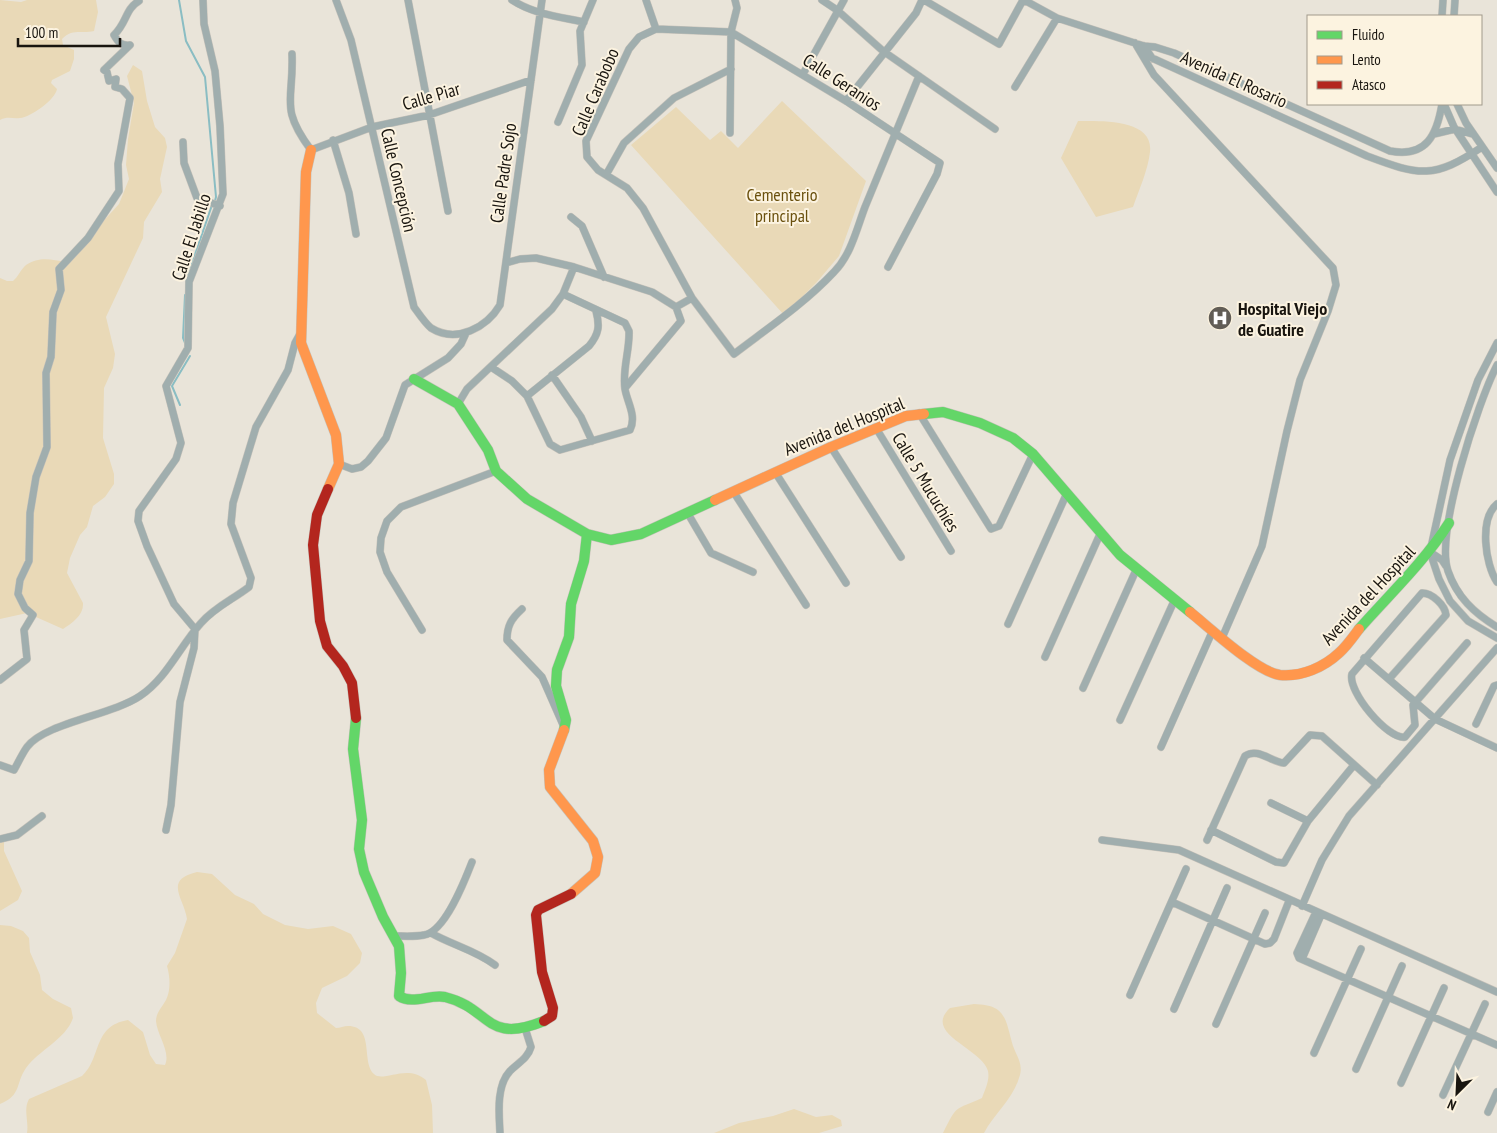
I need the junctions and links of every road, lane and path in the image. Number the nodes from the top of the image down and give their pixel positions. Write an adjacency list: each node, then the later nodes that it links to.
1 (203, 0): 54 (street, Calle El Jabillo)
2 (336, 0): 39 (street, Calle Concepción)
3 (408, 0): 37 (street)
4 (512, 0): 17 (street)
5 (542, 0): 17 (street, Calle Padre Sojo)
6 (593, 0): 21 (street)
7 (646, 0): 22 (street)
8 (735, 0): 23 (street)
9 (822, 0): 16 (street)
10 (844, 0): 16 (street)
11 (923, 0): 12 (street); 26 (street)
12 (1023, 0): 20 (street, Avenida El Rosario)
13 (1443, 0): 18 (street)
14 (1455, 0): 19 (street)
15 (139, 1): 113 (street)
16 (837, 10): 26 (street); 29 (street)
17 (540, 12): 21 (street); 31 (street, Calle Padre Sojo)
18 (1442, 15)
19 (1454, 15)
20 (1057, 18): 24 (street, Avenida El Rosario); 32 (street)
21 (584, 22): 38 (street)
22 (656, 29): 23 (street); 52 (street, Calle Carabobo)
23 (732, 32): 28 (street); 29 (street, Calle Geranios)
24 (1135, 43): 25 (street, Avenida El Rosario); 107 (street)
25 (1144, 46): 43 (street, Avenida El Rosario); 50 (street, Avenida El Rosario)
26 (884, 52): 30 (street); 33 (street)
27 (292, 54): 49 (street)
28 (731, 69): 42 (street); 52 (street)
29 (803, 74): 33 (street, Calle Geranios)
30 (918, 76): 40 (street); 44 (street)
31 (531, 80): 37 (street, Calle Piar); 58 (street, Calle Padre Sojo)
32 (1015, 87)
33 (846, 101): 44 (street, Calle Geranios)
34 (1443, 105): 43 (street)
35 (1443, 105): 41 (street)
36 (1458, 105): 45 (street)
37 (429, 115): 39 (street, Calle Piar); 55 (street)
38 (558, 122)
39 (372, 127): 46 (street, Calle Piar); 67 (street, Calle Concepción)
40 (995, 129)
41 (1455, 129): 43 (street, Avenida El Rosario); 45 (street); 50 (street)
42 (730, 134)
43 (1434, 134)
44 (894, 135): 60 (street, Calle Geranios); 63 (street, Calle Carabobo)
45 (1475, 136): 48 (street)
46 (333, 140): 49 (street, Calle Piar); 57 (street)
47 (183, 142): 54 (street)
48 (1482, 146): 50 (street, Avenida El Rosario); 51 (street)
49 (310, 150): 66 (street)
50 (1471, 154): 53 (street)
51 (1497, 168)
52 (606, 175): 63 (street, Calle Carabobo)
53 (1497, 192)
54 (219, 205): 104 (street, Calle El Jabillo)
55 (448, 211)
56 (571, 217): 61 (street)
57 (356, 234)
58 (506, 263): 59 (street); 67 (street, Calle Padre Sojo)
59 (574, 267): 61 (street); 62 (street)
60 (888, 267)
61 (604, 277): 64 (street)
62 (563, 294): 65 (street); 70 (street)
63 (692, 298): 64 (street)
64 (676, 307): 73 (street)
65 (596, 311): 71 (street); 73 (street)
66 (301, 332): 81 (street); 104 (street)
67 (466, 333): 72 (street)
68 (1497, 343): 92 (street)
69 (1497, 365): 88 (street)
70 (491, 367): 74 (street); 75 (street)
71 (552, 376): 74 (street); 78 (street)
72 (414, 379): 75 (street, Avenida del Hospital); 81 (street)
73 (625, 388): 78 (street)
74 (527, 396): 78 (street)
75 (458, 404): 82 (street, Avenida del Hospital)
76 (919, 413): 77 (street, Avenida del Hospital); 80 (street, Avenida del Hospital); 80 (street)
77 (876, 428): 79 (street, Avenida del Hospital); 91 (street, Calle 5 Mucuchíes)
78 (592, 441)
79 (831, 447): 83 (street, Avenida del Hospital); 93 (street)
80 (1034, 454): 85 (street, Avenida del Hospital)
81 (339, 464): 145 (street)
82 (496, 471): 90 (street, Avenida del Hospital); 105 (street)
83 (775, 472): 84 (street, Avenida del Hospital); 98 (street)
84 (733, 491): 87 (street, Avenida del Hospital); 100 (street)
85 (1067, 493): 89 (street, Avenida del Hospital); 102 (street)
86 (1497, 504): 97 (street)
87 (687, 512): 90 (street, Avenida del Hospital); 96 (street)
88 (1449, 523): 92 (street, Avenida del Hospital); 95 (street)
89 (1101, 532): 94 (street, Avenida del Hospital); 111 (street)
90 (587, 534): 121 (street)
91 (951, 551)
92 (1430, 552): 95 (street, Avenida del Hospital); 107 (street, Avenida del Hospital); 108 (street)
93 (901, 558)
94 (1137, 568): 99 (street, Avenida del Hospital); 116 (street)
95 (1447, 569): 103 (street)
96 (753, 572)
97 (1497, 582)
98 (846, 583)
99 (1175, 599): 106 (street, Avenida del Hospital); 119 (street)
100 (806, 605)
101 (522, 609): 121 (street)
102 (1008, 624)
103 (1497, 627)
104 (196, 629): 124 (street); 130 (street)
105 (422, 630)
106 (1213, 630): 107 (street, Avenida del Hospital); 122 (street)
107 (1222, 638)
108 (1497, 638)
109 (1467, 643): 117 (street)
110 (1497, 648): 118 (street)
111 (1045, 657)
112 (1364, 658): 114 (street); 114 (street); 117 (street)
113 (0, 680)
114 (1389, 680): 117 (street)
115 (1497, 685): 120 (street)
116 (1083, 688)
117 (1416, 702): 118 (street)
118 (1435, 719): 123 (street); 126 (street)
119 (1120, 720)
120 (1476, 724)
121 (565, 730): 159 (street)
122 (1161, 747)
123 (1497, 748)
124 (0, 764)
125 (1354, 765): 126 (street); 129 (street); 131 (street)
126 (1377, 784): 140 (street)
127 (1271, 803): 129 (street)
128 (42, 816): 132 (street)
129 (1308, 821): 131 (street)
130 (166, 830)
131 (1211, 830): 134 (street)
132 (0, 839)
133 (1102, 840): 138 (street)
134 (1207, 840)
135 (472, 862): 144 (street)
136 (1186, 869): 139 (street)
137 (1227, 888): 143 (street)
138 (1289, 901): 140 (street); 146 (street)
139 (1172, 902): 143 (street); 153 (street)
140 (1302, 906): 142 (street)
141 (1265, 913): 146 (street)
142 (1318, 914): 150 (street); 152 (street)
143 (1213, 921): 146 (street); 156 (street)
144 (431, 933): 145 (street); 148 (street)
145 (393, 936): 159 (street)
146 (1254, 939): 158 (street)
147 (1361, 949): 150 (street)
148 (495, 965)
149 (1402, 966): 154 (street)
150 (1348, 979): 154 (street); 162 (street)
151 (1444, 988): 157 (street)
152 (1497, 992)
153 (1130, 995)
154 (1388, 997): 157 (street); 163 (street)
155 (1485, 1004): 160 (street)
156 (1174, 1008)
157 (1432, 1016): 160 (street); 164 (street)
158 (1216, 1024)
159 (524, 1028): 168 (street)
160 (1472, 1033): 161 (street); 166 (street)
161 (1497, 1044)
162 (1314, 1053)
163 (1356, 1069)
164 (1401, 1083)
165 (1497, 1092): 167 (street)
166 (1443, 1095)
167 (1488, 1112)
168 (500, 1133)

